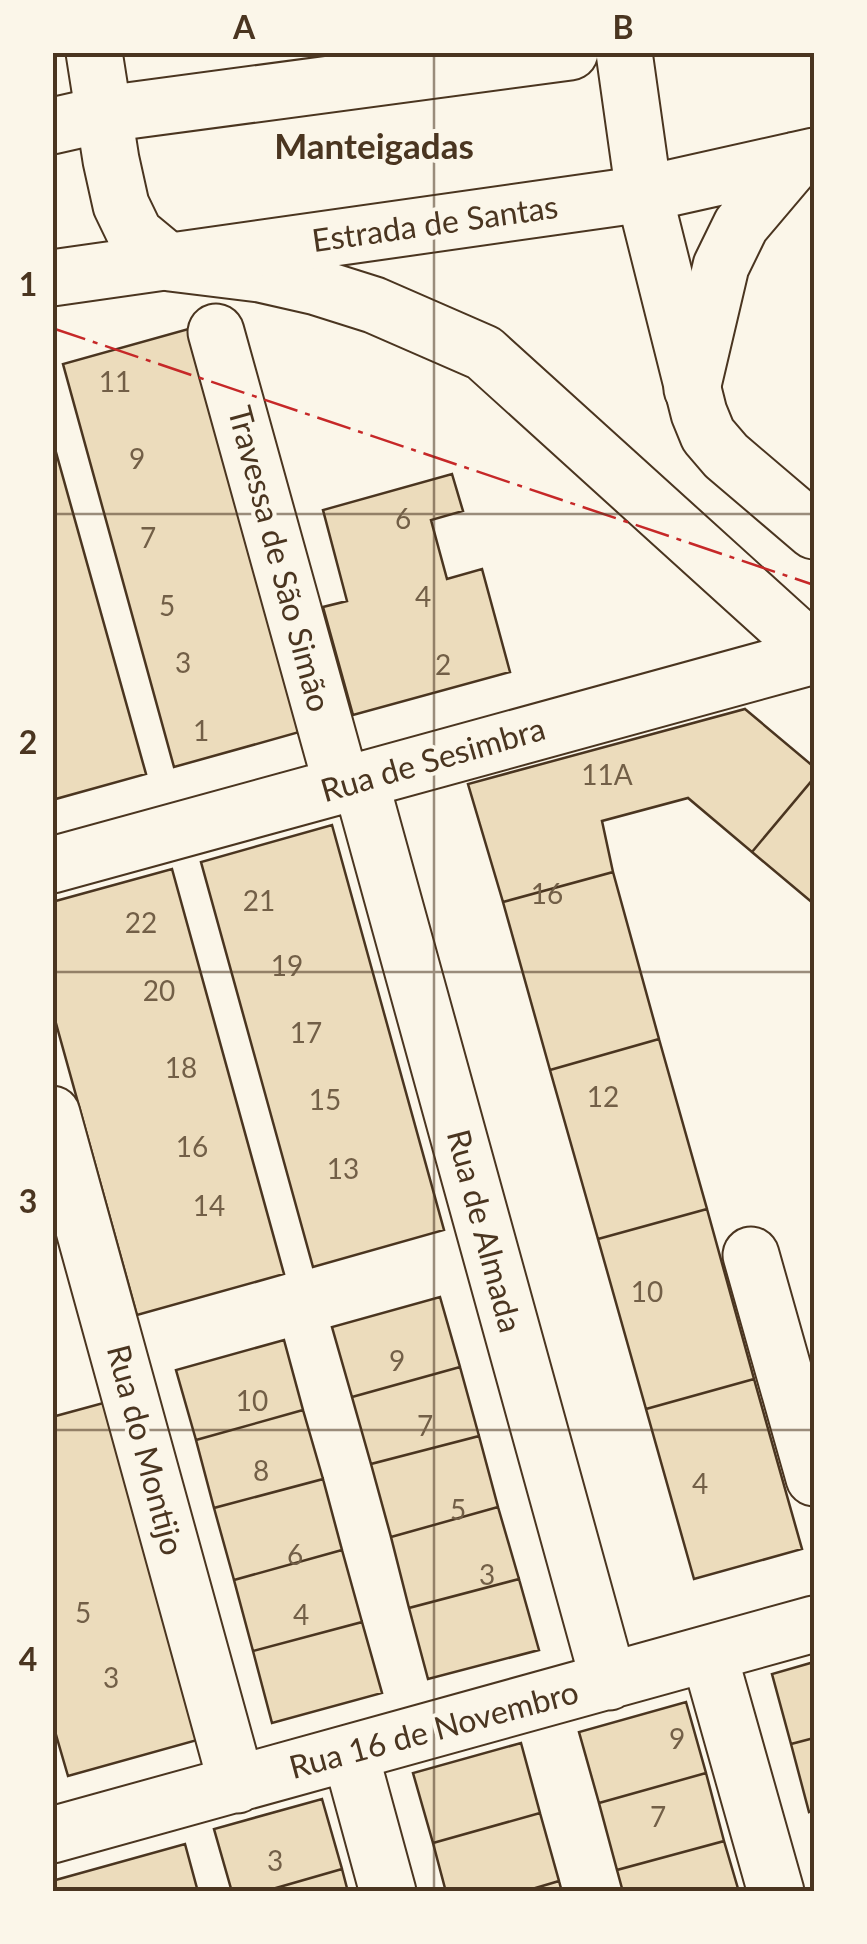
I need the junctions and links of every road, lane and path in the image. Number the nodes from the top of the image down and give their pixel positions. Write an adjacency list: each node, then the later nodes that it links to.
1 (94, 52): 4 (street)
2 (570, 52): 4 (street)
3 (624, 52): 7 (street)
4 (105, 114): 5 (street); 8 (street)
5 (52, 126)
6 (805, 158): 7 (street, Estrada de Santas); 11 (street)
7 (644, 194): 8 (street, Estrada de Santas); 11 (street)
8 (170, 263): 9 (street, Estrada de Santas); 13 (street)
9 (52, 278)
10 (216, 332): 14 (street, Travessa de São Simão)
11 (692, 389): 12 (street)
12 (814, 531)
13 (814, 654): 14 (street, Rua de Sesimbra)
14 (351, 783): 15 (street, Rua de Sesimbra); 21 (street, Rua de Almada)
15 (52, 866)
16 (52, 1114): 23 (street, Rua do Montijo)
17 (751, 1255): 18 (street)
18 (814, 1478)
19 (814, 1624): 20 (street, Rua 16 de Novembro)
20 (709, 1655): 21 (street, Rua 16 de Novembro); 26 (street)
21 (609, 1682): 22 (street, Rua 16 de Novembro)
22 (350, 1754): 23 (street, Rua 16 de Novembro); 25 (street)
23 (237, 1785): 24 (street, Rua 16 de Novembro)
24 (52, 1835)
25 (388, 1892)
26 (776, 1892)

